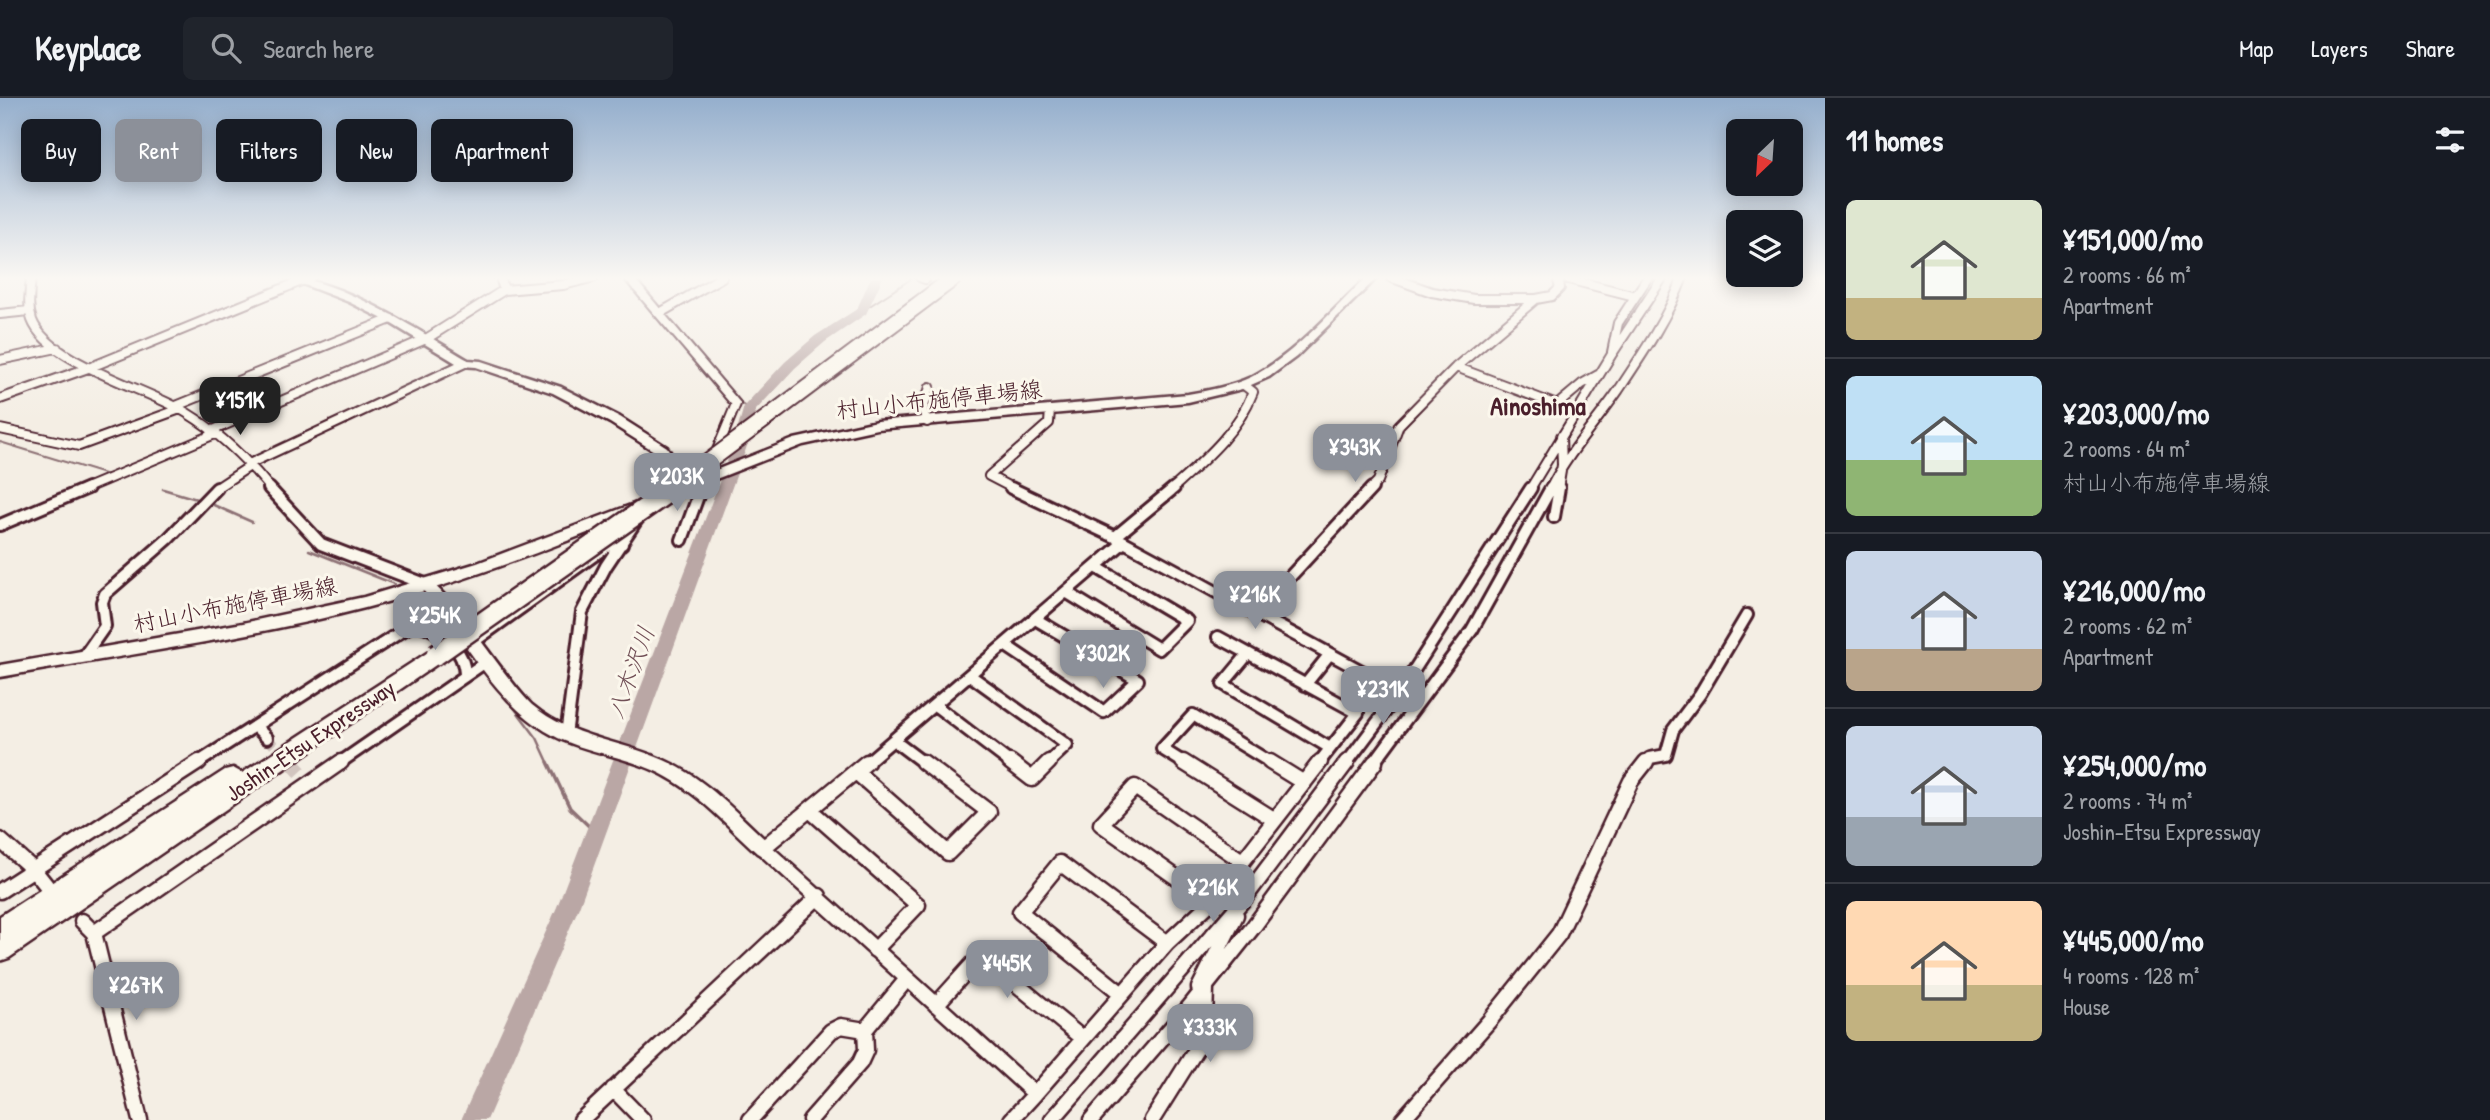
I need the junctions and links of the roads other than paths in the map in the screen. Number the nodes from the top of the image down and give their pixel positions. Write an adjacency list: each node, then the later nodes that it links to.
1 (35, 325): 15 (street)
2 (190, 325): 19 (street)
3 (377, 325): 25 (street)
4 (401, 325): 14 (main road)
5 (449, 325): 14 (street)
6 (670, 325): 33 (street)
7 (869, 325): 51 (highway, Joshin-Etsu Expressway)
8 (892, 325): 51 (highway, Joshin-Etsu Expressway, bridge)
9 (1322, 325): 22 (main road, 村山小布施停車場線)
10 (1506, 325): 20 (street)
11 (1618, 325): 16 (street)
12 (1632, 325): 16 (street)
13 (1659, 325): 31 (street)
14 (426, 339): 18 (main road); 29 (street)
15 (57, 348): 17 (street); 19 (street)
16 (1612, 355): 21 (street)
17 (0, 360)
18 (465, 363): 32 (street); 33 (main road)
19 (91, 367): 24 (street); 25 (street)
20 (1456, 367): 21 (street); 44 (street)
21 (1601, 374): 30 (street)
22 (1244, 385): 26 (main road, 村山小布施停車場線); 38 (street)
23 (930, 387): 27 (street)
24 (0, 399)
25 (178, 408): 28 (street); 29 (street)
26 (1050, 410): 27 (main road, 村山小布施停車場線); 38 (street)
27 (926, 422): 33 (main road, 村山小布施停車場線)
28 (0, 429)
29 (213, 433): 32 (street); 36 (street)
30 (1561, 436): 31 (street); 60 (street)
31 (1562, 464): 35 (street); 87 (street)
32 (250, 465): 41 (street); 54 (street)
33 (699, 481): 34 (main road, 村山小布施停車場線); 37 (street)
34 (643, 505): 39 (street); 41 (main road, 村山小布施停車場線)
35 (1554, 517)
36 (0, 526)
37 (682, 540)
38 (1120, 540): 40 (street); 44 (street)
39 (622, 544): 49 (street); 63 (street)
40 (1096, 567): 42 (street); 42 (street)
41 (425, 584): 43 (street); 54 (main road, 村山小布施停車場線)
42 (1066, 592): 46 (street)
43 (438, 607): 47 (street); 49 (street)
44 (1243, 607): 53 (street)
45 (1747, 615): 104 (street)
46 (1037, 620): 50 (street); 50 (street)
47 (415, 623): 57 (street); 62 (street)
48 (1218, 638): 52 (street)
49 (472, 643): 55 (street)
50 (1005, 645): 58 (street)
51 (432, 652): 81 (highway, Joshin-Etsu Expressway); 84 (highway, Joshin-Etsu Expressway)
52 (1248, 654): 59 (street); 66 (street)
53 (1329, 655): 59 (street); 60 (street)
54 (84, 656): 56 (main road, 村山小布施停車場線)
55 (483, 664): 57 (street); 63 (street)
56 (0, 671)
57 (465, 676): 82 (street)
58 (971, 676): 61 (street); 61 (street)
59 (1305, 685): 66 (street)
60 (1400, 692): 78 (street)
61 (936, 706): 65 (street)
62 (256, 727): 64 (street); 74 (street)
63 (566, 734): 72 (street)
64 (267, 738)
65 (893, 740): 67 (street); 67 (street)
66 (1330, 748): 68 (street)
67 (856, 772): 69 (street)
68 (1304, 783): 70 (street); 70 (street)
69 (811, 811): 72 (street); 85 (street)
70 (1275, 820): 73 (street)
71 (0, 839): 74 (street)
72 (763, 848): 77 (street)
73 (1242, 861): 79 (street); 79 (street)
74 (34, 870): 75 (street); 76 (street)
75 (46, 885)
76 (0, 891)
77 (819, 897): 85 (street); 93 (street)
78 (1244, 899): 90 (street); 101 (street)
79 (1212, 902): 83 (street)
80 (82, 921): 82 (street)
81 (0, 930)
82 (94, 933): 95 (street)
83 (1167, 943): 88 (street); 88 (street)
84 (0, 949)
85 (875, 950): 86 (street)
86 (907, 979): 89 (street); 91 (street)
87 (1206, 987): 90 (street); 103 (street)
88 (1122, 993): 92 (street)
89 (936, 1005): 92 (street); 94 (street)
90 (1191, 1006): 102 (street)
91 (865, 1030): 98 (street); 99 (street)
92 (1083, 1039): 94 (street)
93 (613, 1089): 96 (street); 97 (street)
94 (1035, 1094): 100 (street)
95 (140, 1120)
96 (581, 1120)
97 (643, 1120)
98 (750, 1120)
99 (810, 1120)
100 (1012, 1120)
101 (1052, 1120)
102 (1091, 1120)
103 (1152, 1120)
104 (1402, 1120)

